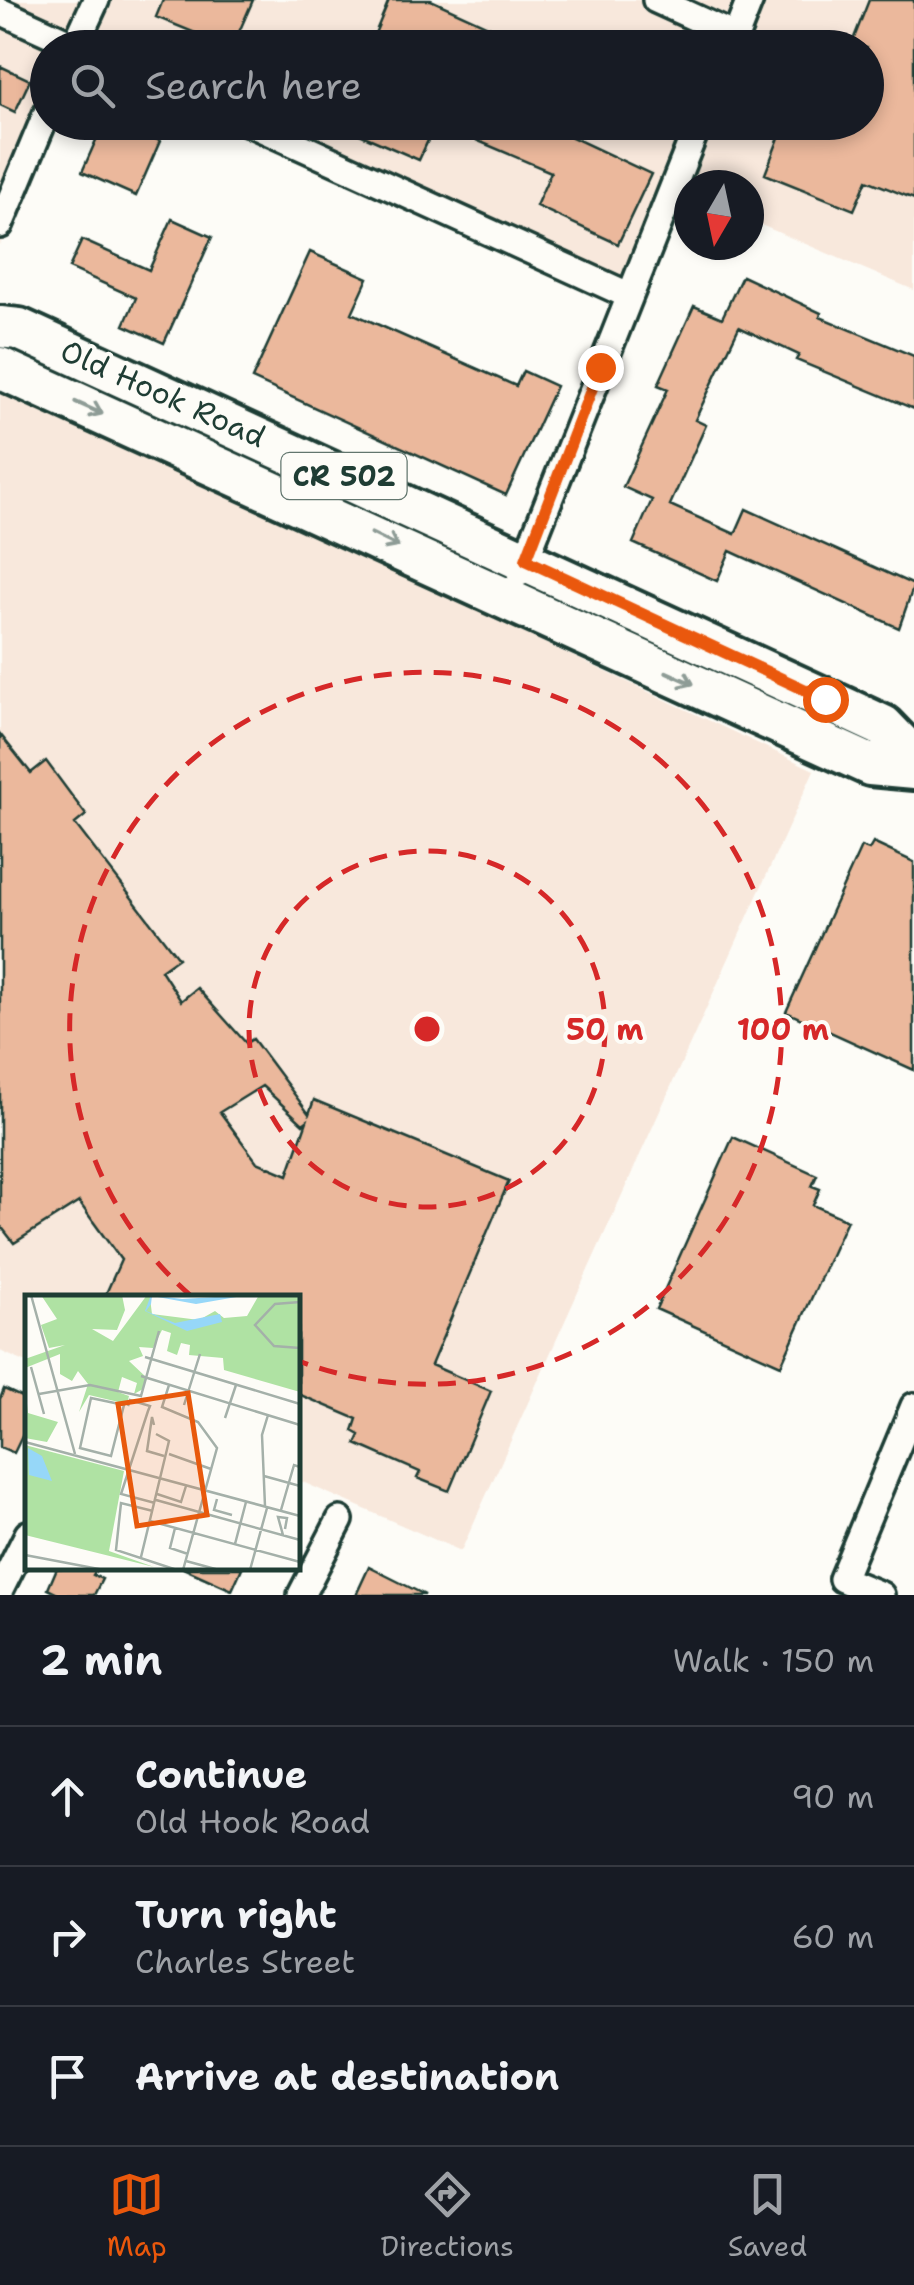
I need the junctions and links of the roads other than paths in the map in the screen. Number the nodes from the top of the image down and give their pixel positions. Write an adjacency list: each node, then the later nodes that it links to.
1 (96, 0): 6 (street)
2 (656, 0): 7 (street)
3 (750, 0): 8 (street)
4 (0, 10): 5 (street)
5 (42, 30)
6 (83, 30)
7 (711, 30)
8 (738, 30)
9 (36, 140): 12 (street)
10 (287, 140): 13 (street)
11 (692, 140): 13 (street)
12 (0, 226)
13 (628, 295): 16 (street)
14 (0, 328): 16 (main road, Old Hook Road / CR 502)
15 (0, 368): 17 (main road, Old Hook Road / CR 502, one-way to 17)
16 (526, 560): 17 (street); 18 (main road, Old Hook Road / CR 502)
17 (508, 600): 19 (main road, Old Hook Road / CR 502, one-way to 19)
18 (914, 758)
19 (914, 768)
20 (914, 1406): 25 (street)
21 (340, 1520): 24 (street)
22 (25, 1540): 23 (street)
23 (0, 1590)
24 (301, 1595)
25 (880, 1595)

